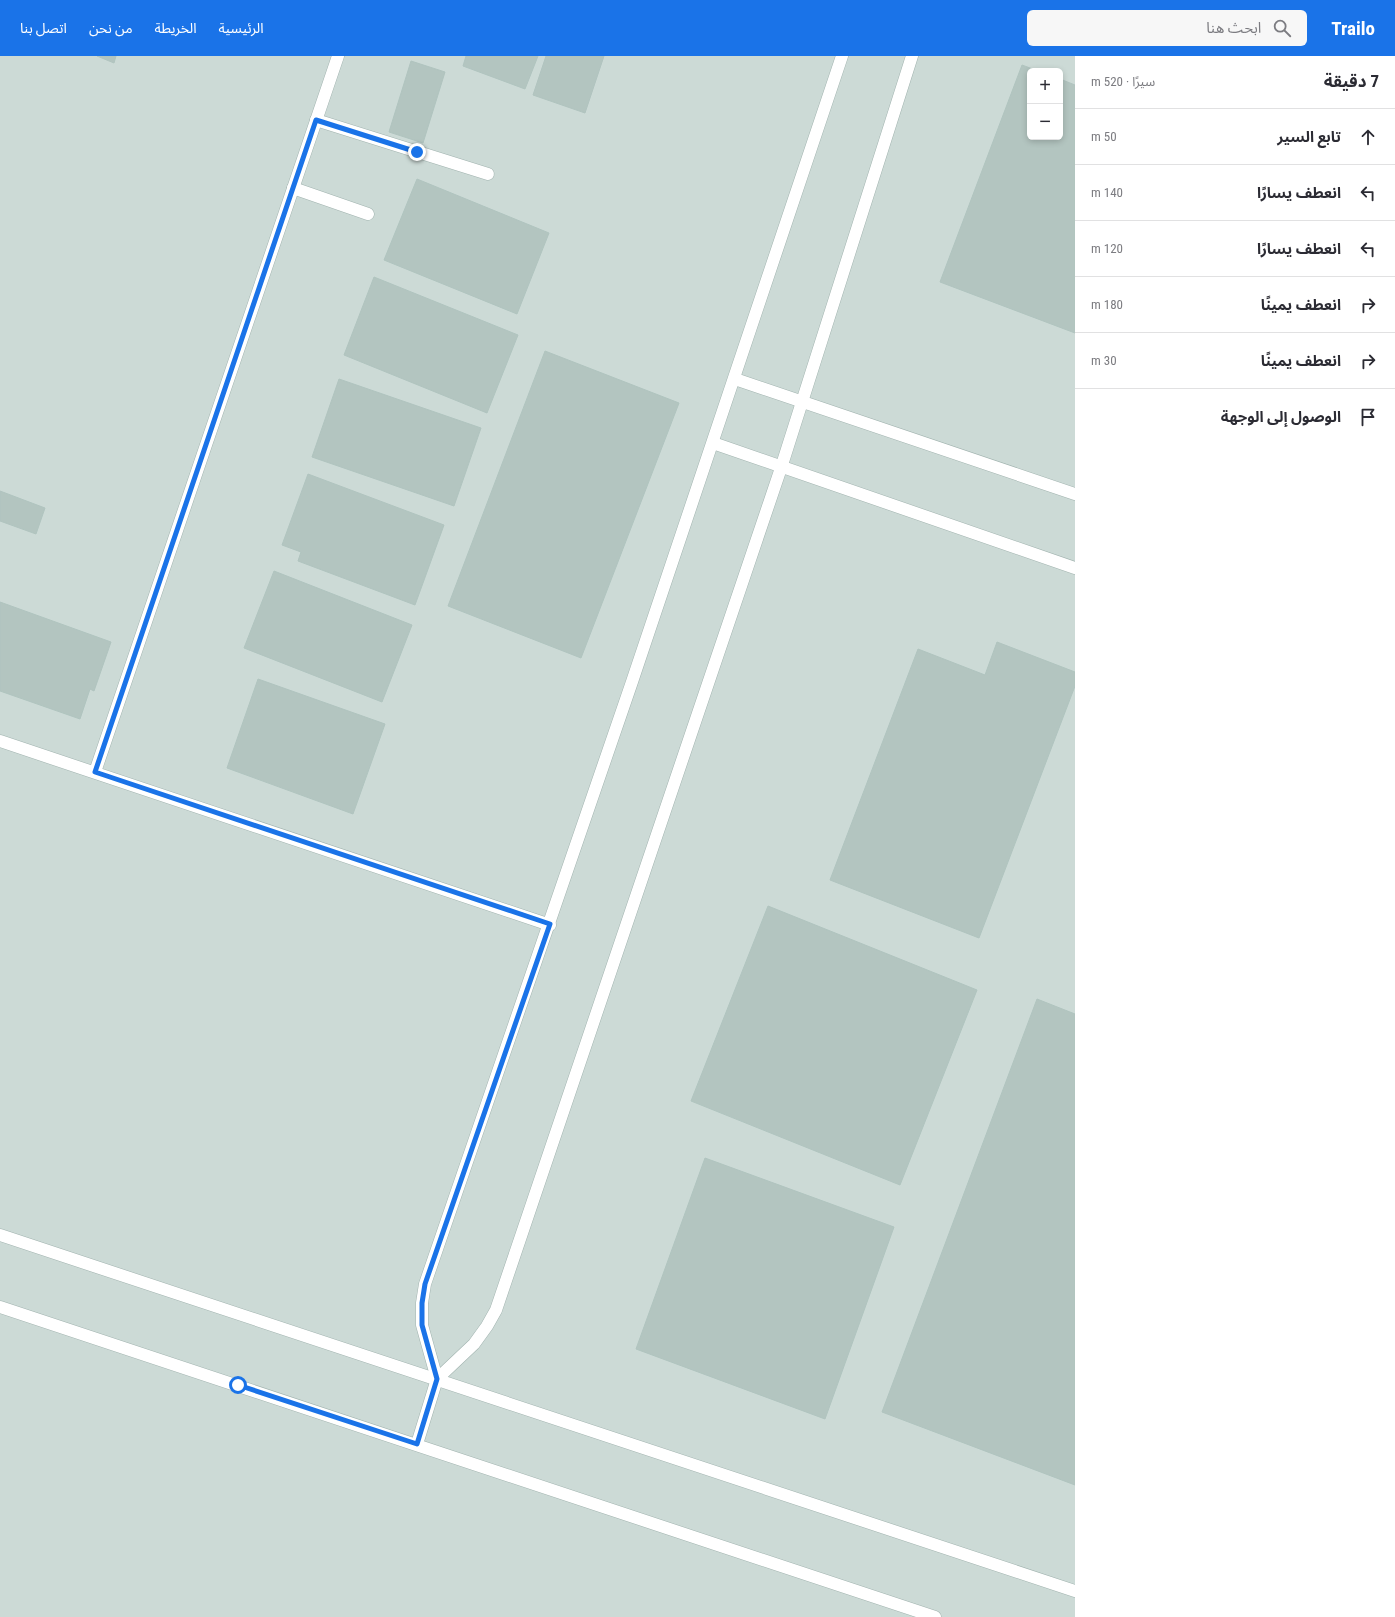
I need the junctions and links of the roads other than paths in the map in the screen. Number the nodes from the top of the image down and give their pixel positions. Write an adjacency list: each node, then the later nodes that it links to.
1 (338, 56): 4 (lane)
2 (842, 56): 8 (lane)
3 (912, 56): 9 (lane)
4 (316, 120): 5 (lane); 6 (lane)
5 (488, 174)
6 (293, 188): 7 (lane); 15 (lane)
7 (368, 214)
8 (735, 379): 9 (lane); 10 (lane)
9 (802, 402): 11 (lane); 12 (lane)
10 (712, 443): 11 (lane); 16 (lane)
11 (781, 468): 13 (lane); 19 (lane)
12 (1075, 494)
13 (1075, 568)
14 (0, 741): 15 (lane)
15 (95, 772): 16 (lane)
16 (550, 924): 19 (lane)
17 (0, 1235): 19 (lane)
18 (0, 1307): 20 (lane)
19 (437, 1379): 20 (lane); 21 (lane)
20 (417, 1444): 22 (lane)
21 (1075, 1591)
22 (935, 1617)

